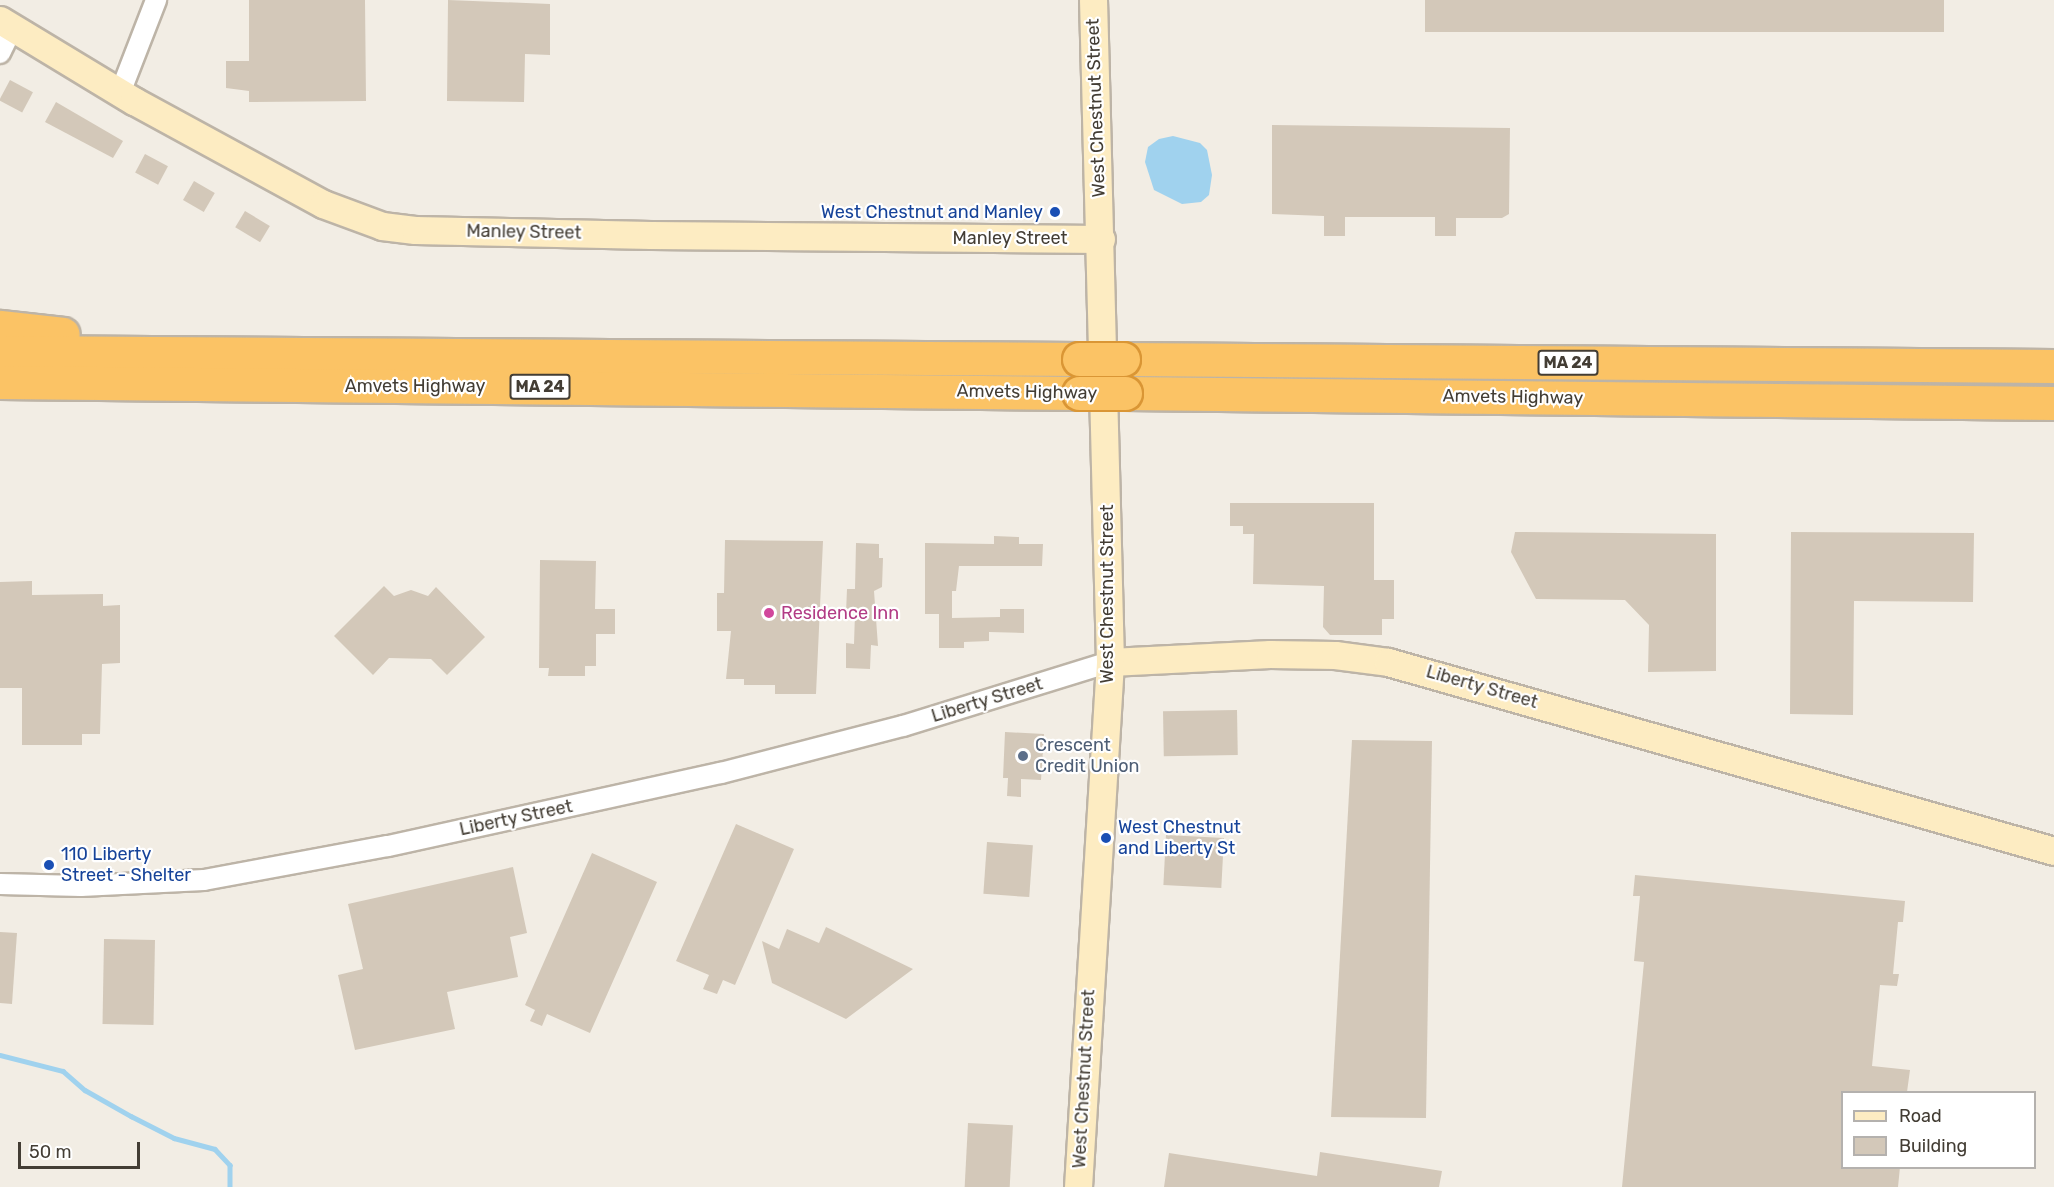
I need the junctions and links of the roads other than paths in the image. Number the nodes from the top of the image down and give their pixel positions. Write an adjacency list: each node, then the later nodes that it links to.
1 (156, 0): 5 (street)
2 (1093, 0): 6 (main road, West Chestnut Street)
3 (6, 24): 4 (street); 5 (main road, Manley Street)
4 (0, 53)
5 (120, 93): 6 (main road, Manley Street)
6 (1101, 239): 15 (main road, West Chestnut Street)
7 (0, 327): 9 (highway)
8 (0, 352): 9 (highway, Amvets Highway / MA 24)
9 (237, 355): 10 (highway, Amvets Highway / MA 24, bridge)
10 (2054, 366)
11 (0, 382): 12 (highway, Amvets Highway / MA 24)
12 (212, 385): 13 (highway); 14 (highway, Amvets Highway / MA 24, bridge)
13 (0, 398)
14 (2054, 403)
15 (1110, 662): 16 (main road, Liberty Street); 17 (street, Liberty Street); 18 (main road, West Chestnut Street)
16 (2054, 851)
17 (0, 884)
18 (1078, 1187)

